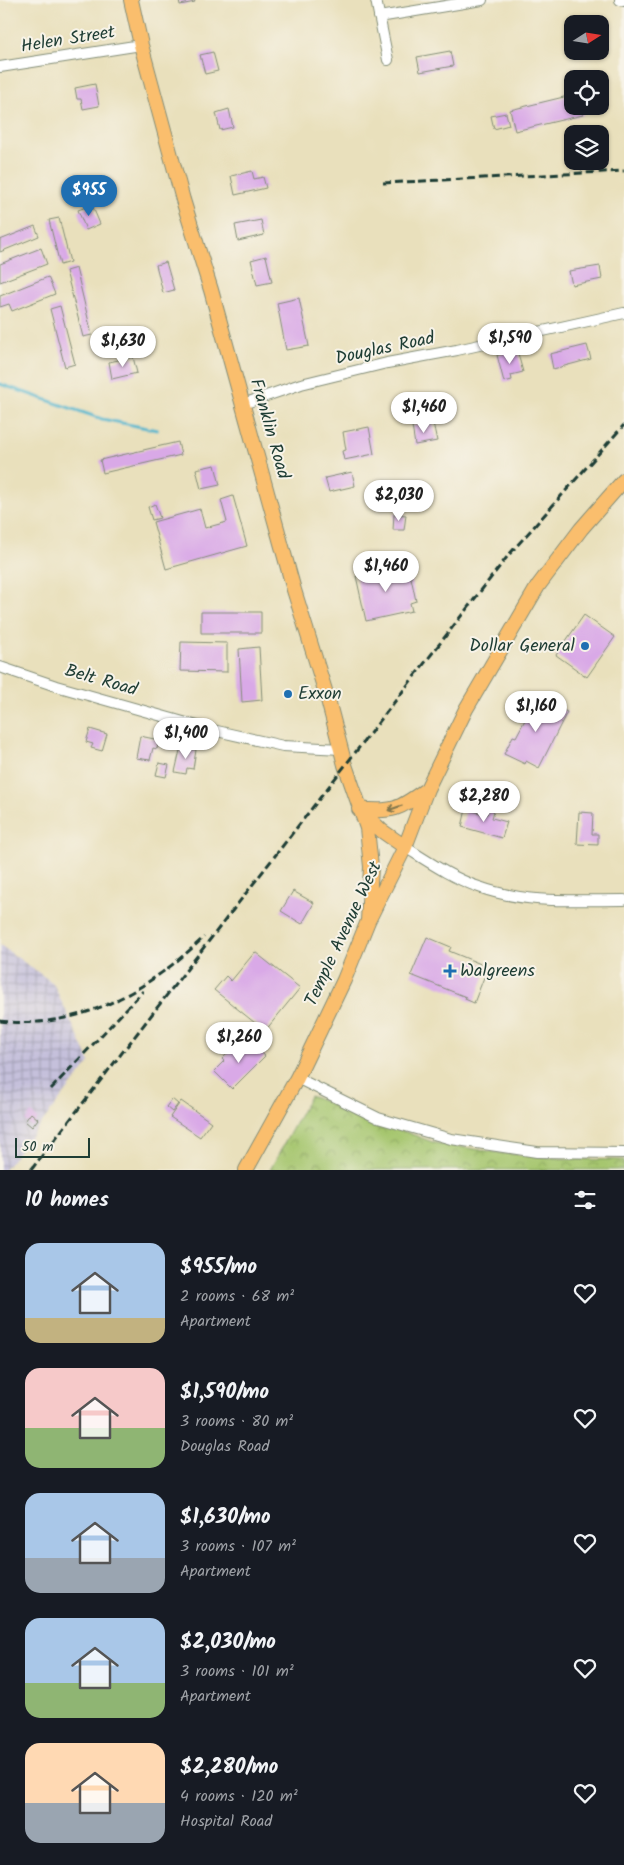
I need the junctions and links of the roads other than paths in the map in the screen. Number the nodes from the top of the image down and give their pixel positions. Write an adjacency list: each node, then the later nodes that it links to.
1 (131, 0): 7 (main road, Franklin Road)
2 (376, 0): 6 (street)
3 (482, 0): 6 (street)
4 (620, 0): 5 (street)
5 (624, 1)
6 (380, 17): 8 (street)
7 (141, 45): 9 (street, Helen Street); 11 (main road, Franklin Road)
8 (388, 60)
9 (0, 67)
10 (624, 313): 11 (street, Douglas Road)
11 (243, 404): 14 (main road, Franklin Road)
12 (624, 480): 15 (main road, Temple Avenue West)
13 (0, 667): 14 (street, Belt Road)
14 (341, 749): 16 (main road, Franklin Road)
15 (427, 789): 16 (main road, one-way to 16); 17 (main road, Temple Avenue West)
16 (358, 809): 17 (main road); 19 (main road, Franklin Road)
17 (405, 847): 18 (street); 19 (main road, Temple Avenue West)
18 (624, 900)
19 (368, 921): 20 (main road, Temple Avenue West)
20 (297, 1078): 21 (street); 22 (main road, Temple Avenue West)
21 (624, 1153)
22 (246, 1170)

